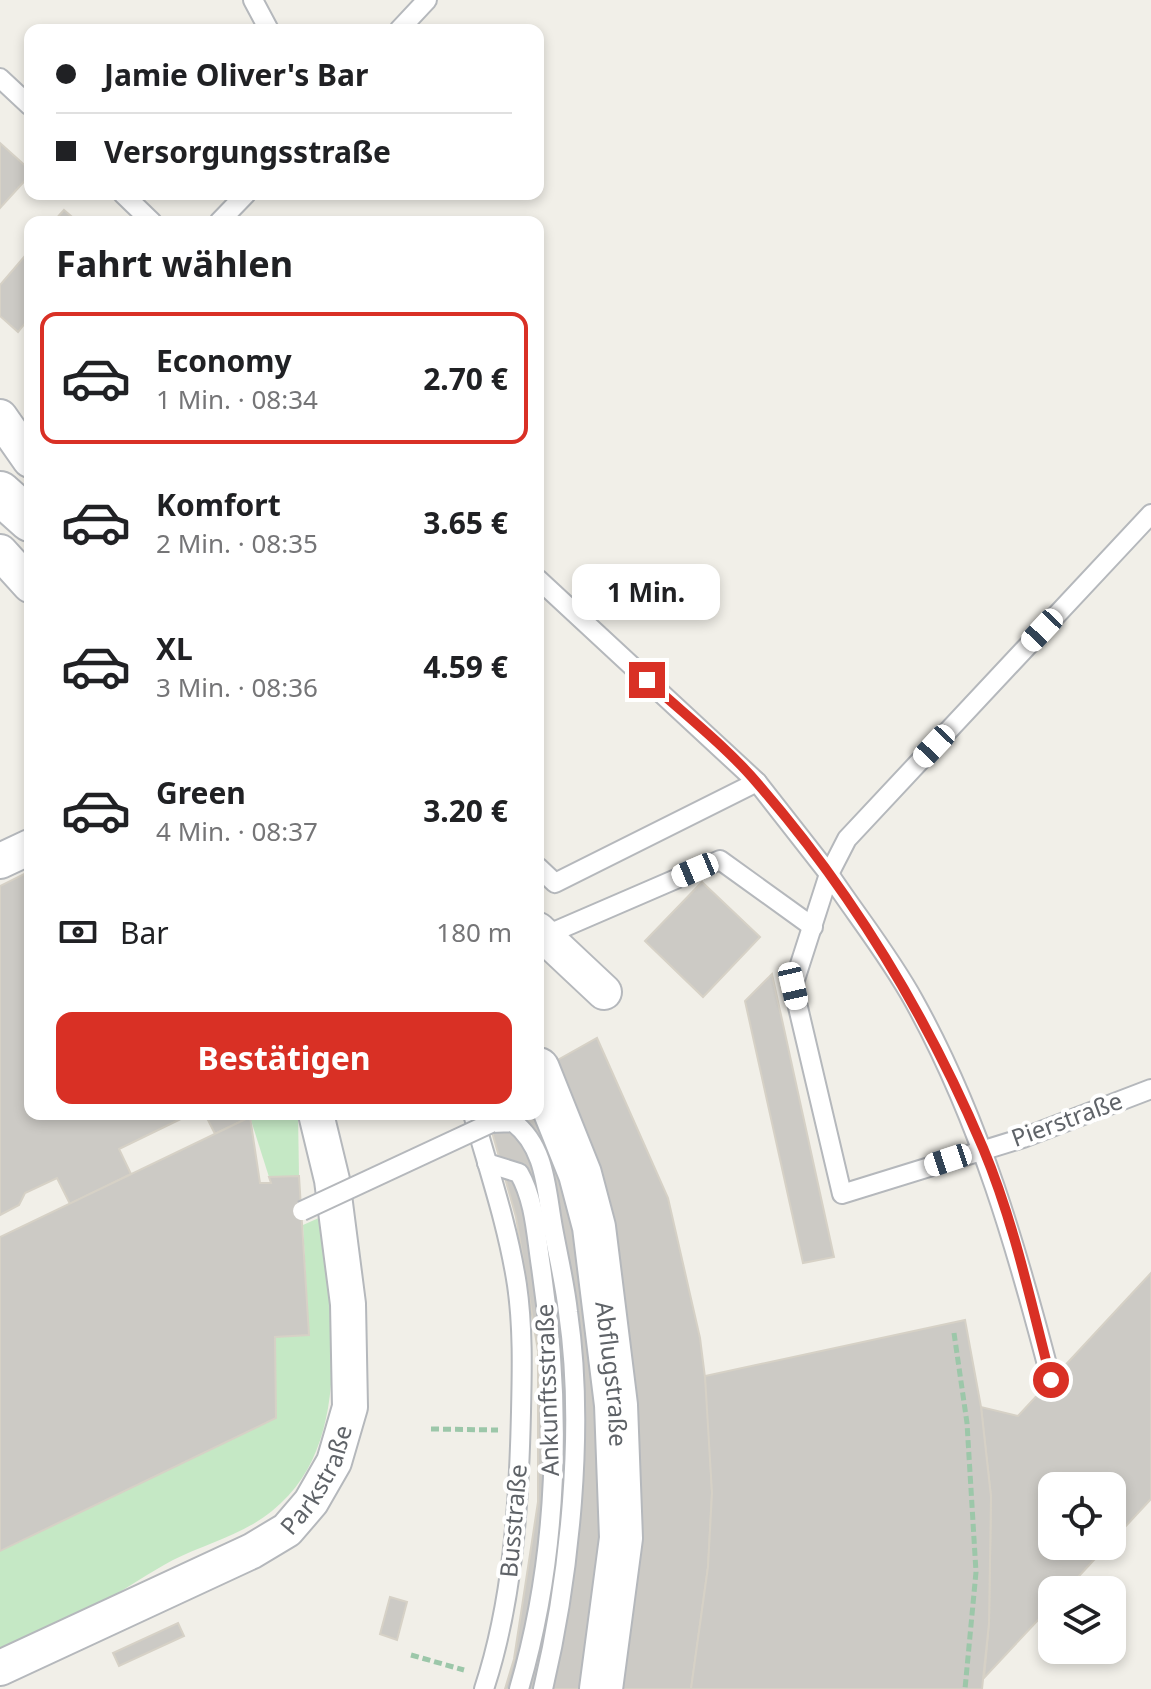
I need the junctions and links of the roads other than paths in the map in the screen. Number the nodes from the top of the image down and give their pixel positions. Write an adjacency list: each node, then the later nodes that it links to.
1 (253, 0): 3 (lane)
2 (427, 0): 4 (lane)
3 (266, 24)
4 (405, 24)
5 (0, 78): 6 (lane)
6 (24, 100)
7 (129, 200): 9 (lane)
8 (240, 200): 10 (lane)
9 (146, 216)
10 (225, 216)
11 (0, 417): 12 (street)
12 (24, 451)
13 (0, 493): 15 (street)
14 (1151, 514): 23 (lane)
15 (24, 515)
16 (0, 552): 17 (street)
17 (24, 578)
18 (544, 585): 19 (lane)
19 (757, 782): 22 (lane); 23 (lane)
20 (24, 850): 21 (street)
21 (0, 861)
22 (544, 873)
23 (829, 874): 24 (lane); 34 (lane)
24 (813, 927): 25 (lane); 34 (lane, Pierstraße)
25 (544, 932)
26 (544, 936): 27 (street)
27 (604, 992)
28 (544, 1084): 42 (street, Abflugstraße)
29 (1151, 1089): 34 (lane, Pierstraße)
30 (317, 1120): 38 (street, Parkstraße)
31 (475, 1120): 35 (lane, Busstraße)
32 (503, 1120): 36 (lane, bridge)
33 (513, 1120): 41 (lane)
34 (983, 1149): 37 (lane)
35 (487, 1163): 39 (lane, Busstraße); 40 (lane, Ankunftsstraße)
36 (302, 1211)
37 (1051, 1380)
38 (0, 1668)
39 (486, 1683)
40 (519, 1689)
41 (543, 1689)
42 (601, 1689)

